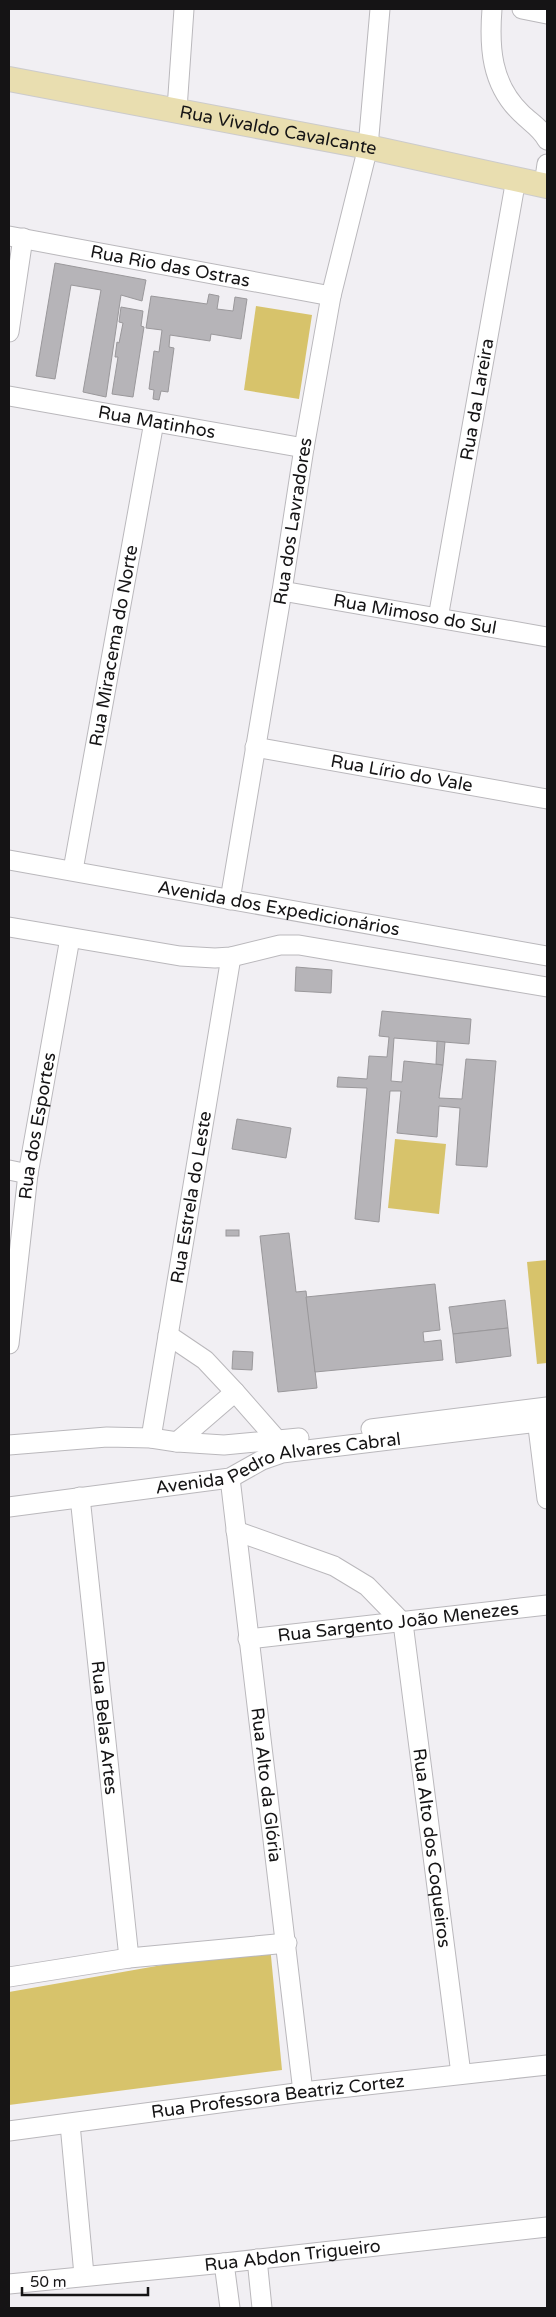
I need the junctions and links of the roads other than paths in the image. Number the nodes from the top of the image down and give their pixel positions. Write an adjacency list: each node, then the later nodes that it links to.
1 (184, 9): 7 (street)
2 (380, 9): 9 (street, Rua dos Lavradores)
3 (492, 9): 8 (street)
4 (522, 9): 5 (street)
5 (547, 14)
6 (9, 79): 7 (main road, Rua Vivaldo Cavalcante)
7 (177, 109): 9 (main road, Rua Vivaldo Cavalcante)
8 (547, 140)
9 (368, 147): 11 (main road, Rua Vivaldo Cavalcante); 13 (street, Rua dos Lavradores)
10 (546, 178): 11 (main road, Rua Vivaldo Cavalcante)
11 (516, 179): 19 (street, Rua da Lareira)
12 (16, 237): 13 (street, Rua Rio das Ostras); 14 (street)
13 (331, 296): 17 (street, Rua dos Lavradores)
14 (9, 332)
15 (9, 396): 16 (street, Rua Matinhos)
16 (154, 422): 17 (street, Rua Matinhos); 24 (street, Rua Miracema do Norte)
17 (304, 448): 18 (street, Rua dos Lavradores)
18 (282, 591): 19 (street, Rua Mimoso do Sul); 21 (street, Rua dos Lavradores)
19 (438, 618): 20 (street, Rua Mimoso do Sul)
20 (547, 637)
21 (255, 747): 22 (street, Rua Lírio do Vale); 25 (street, Rua dos Lavradores)
22 (547, 798)
23 (9, 860): 24 (street, Avenida dos Expedicionários)
24 (73, 870): 25 (street, Avenida dos Expedicionários)
25 (230, 900): 28 (street, Avenida dos Expedicionários)
26 (9, 927): 27 (street, Avenida dos Expedicionários)
27 (70, 938): 29 (street, Avenida dos Expedicionários); 32 (street, Rua dos Esportes)
28 (547, 956)
29 (231, 957): 30 (street, Avenida dos Expedicionários); 33 (street, Rua Estrela do Leste)
30 (547, 988)
31 (9, 1170): 32 (street)
32 (28, 1174): 34 (street, Rua dos Esportes)
33 (168, 1336): 35 (street); 37 (street, Rua Estrela do Leste)
34 (9, 1344)
35 (236, 1392): 38 (street); 40 (street)
36 (542, 1415): 40 (street, Avenida Pedro Alvares Cabral); 43 (street)
37 (152, 1438): 38 (street, Avenida Pedro Alvares Cabral); 39 (street, Avenida Pedro Alvares Cabral)
38 (177, 1442): 40 (street, Avenida Pedro Alvares Cabral)
39 (9, 1445)
40 (280, 1447): 41 (street, Avenida Pedro Alvares Cabral)
41 (230, 1478): 42 (street, Avenida Pedro Alvares Cabral); 45 (street, Rua Alto da Glória)
42 (80, 1497): 44 (street, Avenida Pedro Alvares Cabral); 50 (street, Rua Belas Artes)
43 (547, 1499)
44 (9, 1507)
45 (236, 1531): 47 (street); 48 (street, Rua Alto da Glória)
46 (547, 1606): 47 (street, Rua Sargento João Menezes)
47 (403, 1623): 48 (street, Rua Sargento João Menezes); 53 (street, Rua Alto dos Coqueiros)
48 (248, 1639): 49 (street, Rua Alto da Glória)
49 (287, 1943): 50 (street); 54 (street, Rua Alto da Glória)
50 (129, 1958): 51 (street)
51 (9, 1977)
52 (547, 2065): 53 (street, Rua Professora Beatriz Cortez)
53 (461, 2074): 54 (street, Rua Professora Beatriz Cortez)
54 (303, 2092): 55 (street, Rua Professora Beatriz Cortez)
55 (70, 2124): 56 (street, Rua Professora Beatriz Cortez); 60 (street)
56 (9, 2131)
57 (547, 2227): 58 (street, Rua Abdon Trigueiro)
58 (257, 2259): 59 (street, Rua Abdon Trigueiro); 63 (street)
59 (224, 2263): 60 (street, Rua Abdon Trigueiro); 62 (street)
60 (84, 2275): 61 (street, Rua Abdon Trigueiro)
61 (9, 2284)
62 (230, 2308)
63 (262, 2308)

